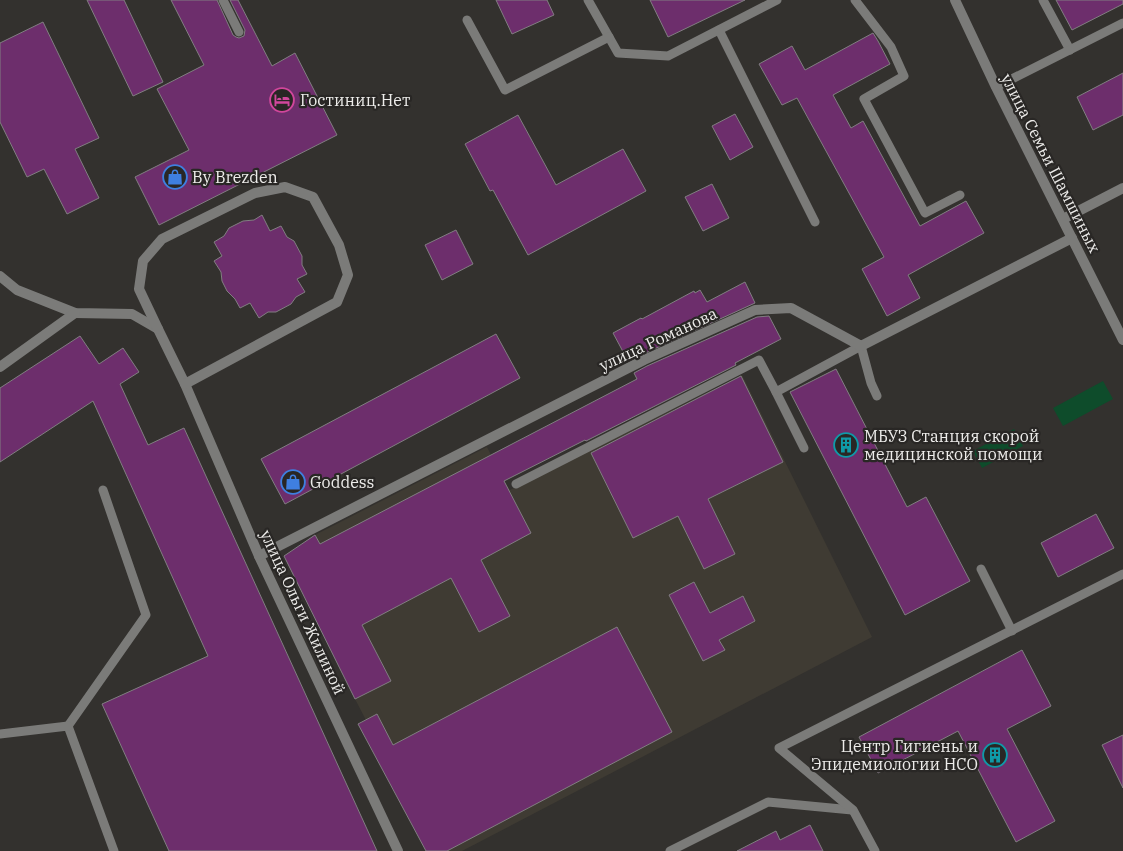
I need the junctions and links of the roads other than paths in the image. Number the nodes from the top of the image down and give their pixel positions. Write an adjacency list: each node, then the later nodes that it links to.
1 (223, 0): 10 (lane)
2 (588, 0): 11 (lane)
3 (776, 0): 9 (lane)
4 (855, 0): 15 (lane)
5 (955, 0): 13 (street, улица Семьи Шамшиных)
6 (1043, 0): 12 (lane)
7 (467, 20): 11 (lane)
8 (1123, 23): 12 (lane)
9 (719, 30): 11 (lane); 17 (lane)
10 (239, 32)
11 (609, 37)
12 (1070, 50): 13 (lane)
13 (996, 87): 16 (street, улица Семьи Шамшиных)
14 (1123, 188): 16 (street)
15 (960, 195)
16 (1062, 219): 18 (street, улица Семьи Шамшиных)
17 (815, 222)
18 (1072, 238): 22 (street, улица Семьи Шамшиных); 23 (street)
19 (0, 276): 20 (street)
20 (76, 313): 21 (street); 24 (street)
21 (158, 329): 25 (street, улица Ольги Жилиной); 25 (street, улица Ольги Жилиной)
22 (1123, 340)
23 (861, 346): 26 (lane); 27 (lane); 31 (street, улица Романова)
24 (0, 367)
25 (185, 384): 31 (street, улица Ольги Жилиной)
26 (776, 392): 28 (lane); 29 (lane)
27 (877, 396)
28 (804, 448)
29 (516, 484)
30 (103, 490): 35 (lane)
31 (260, 556): 39 (street, улица Ольги Жилиной)
32 (981, 569): 34 (lane)
33 (1123, 574): 34 (lane)
34 (1012, 631): 37 (lane)
35 (68, 726): 36 (lane); 38 (lane)
36 (0, 734)
37 (853, 810): 40 (lane); 41 (lane)
38 (114, 851)
39 (398, 851)
40 (670, 851)
41 (875, 851)

